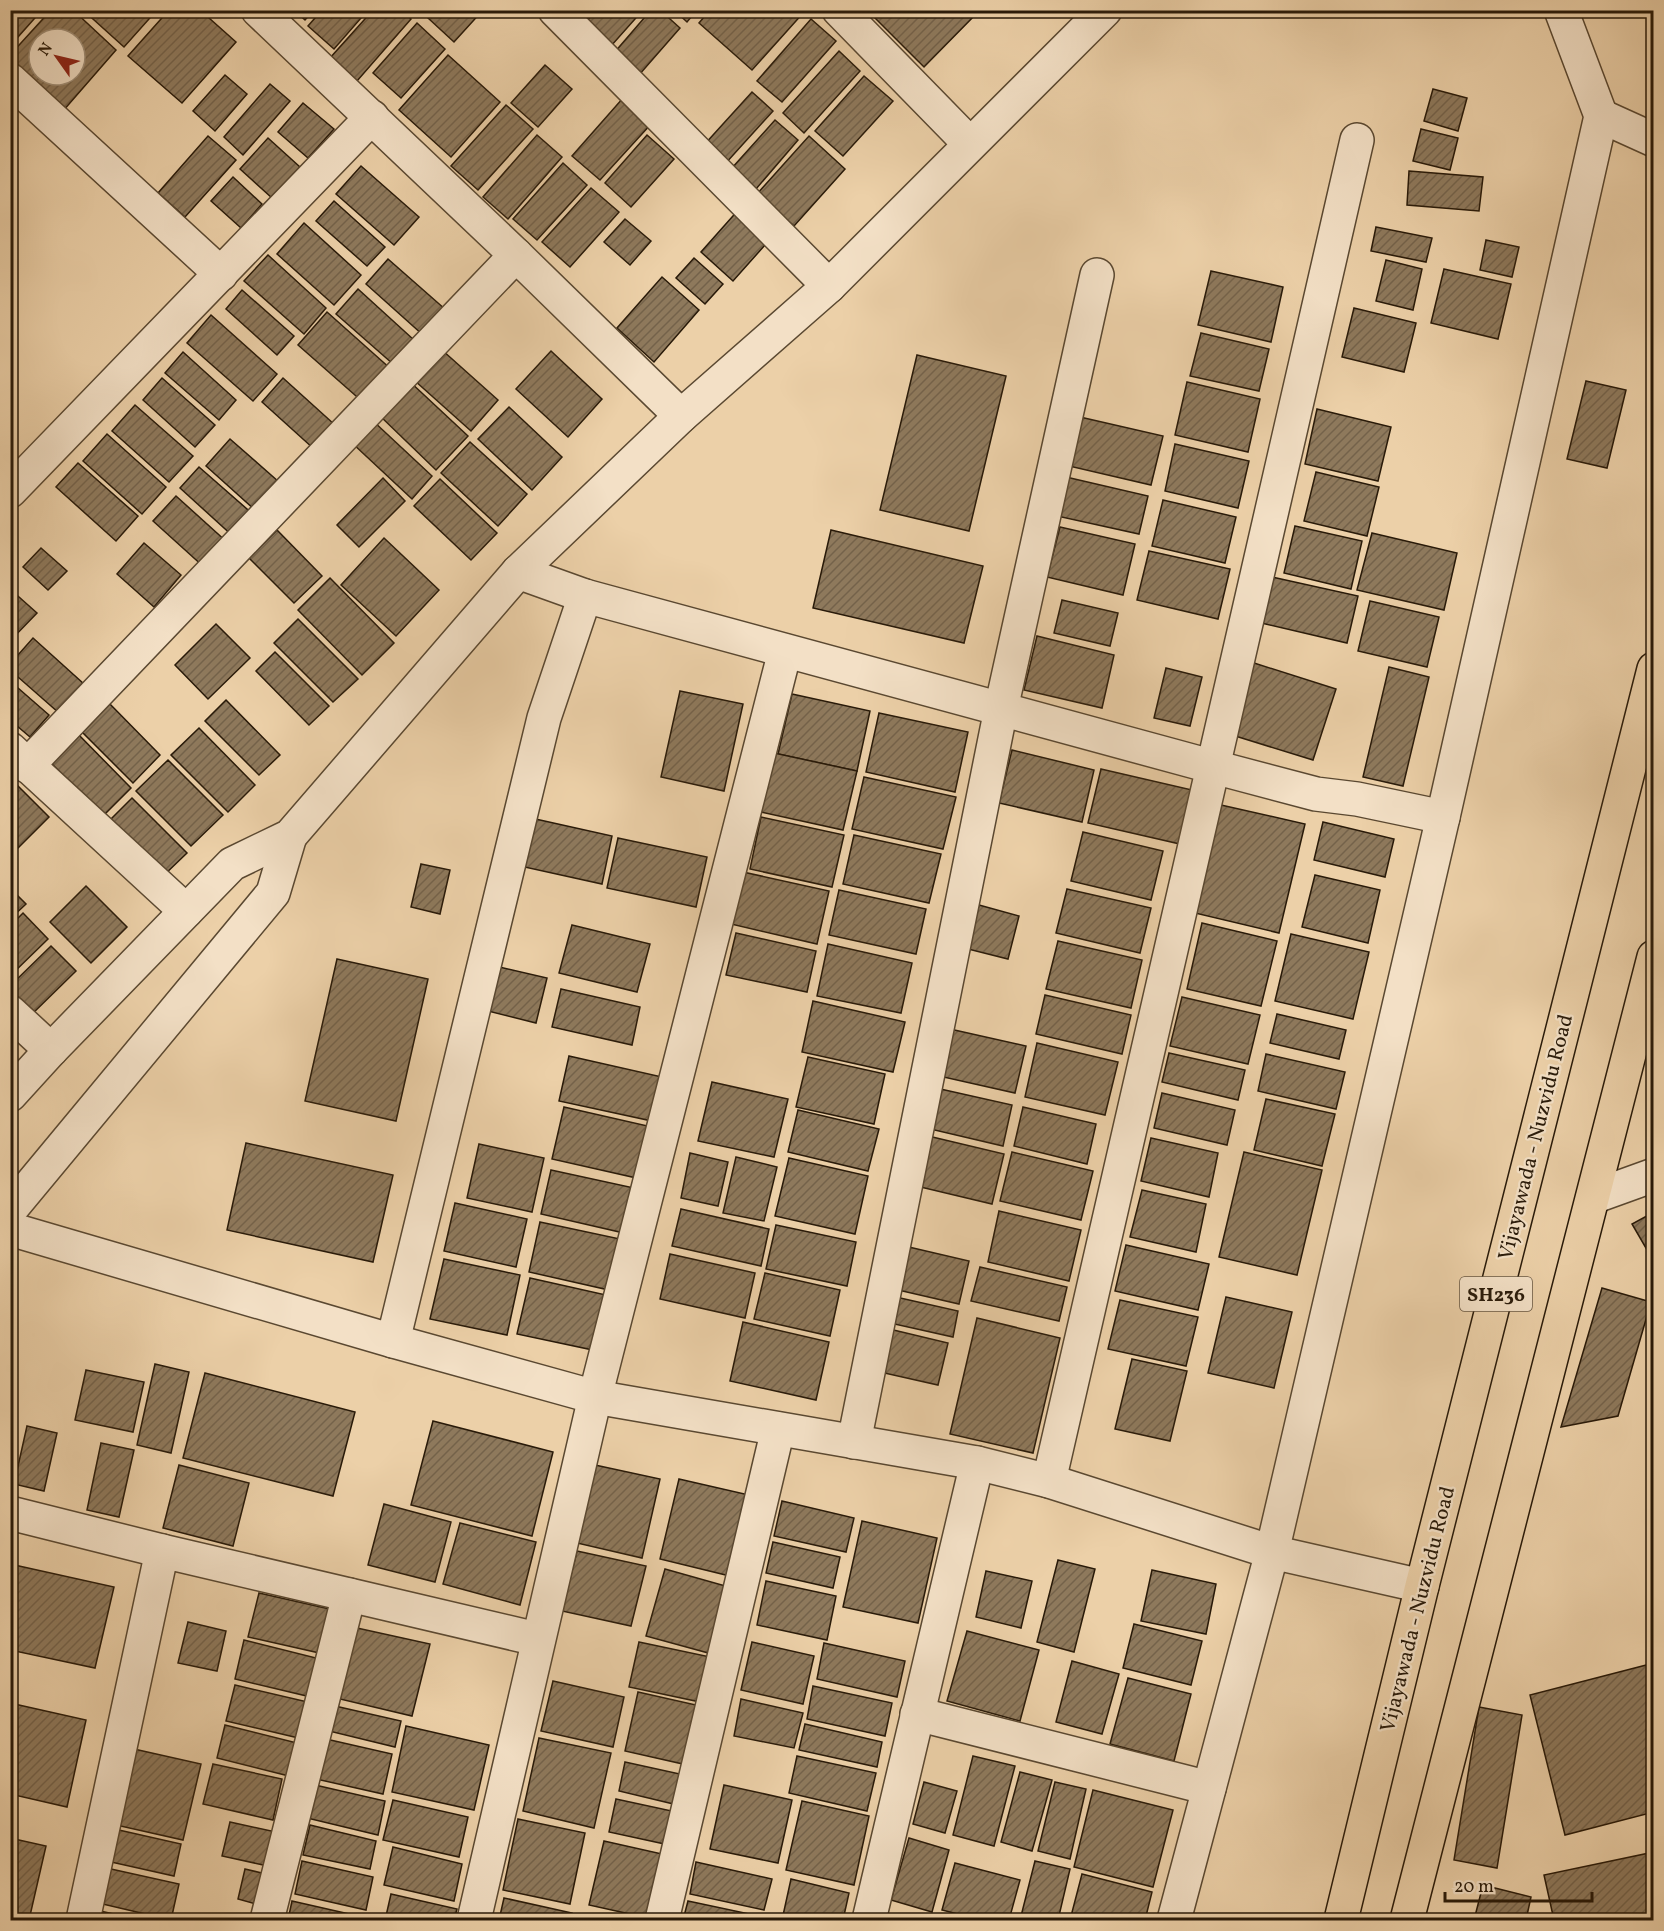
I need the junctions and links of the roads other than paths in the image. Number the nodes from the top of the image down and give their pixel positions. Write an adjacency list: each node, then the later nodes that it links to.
1 (258, 10): 7 (street)
2 (555, 10): 15 (street)
3 (839, 10): 11 (street)
4 (1105, 10): 11 (street)
5 (1561, 10): 8 (street)
6 (10, 80): 13 (street)
7 (372, 117): 12 (street); 13 (street)
8 (1612, 122): 10 (street); 25 (street)
9 (1357, 140): 24 (street)
10 (1653, 140)
11 (970, 144): 15 (street)
12 (516, 255): 16 (street); 23 (street)
13 (221, 274): 17 (street)
14 (1098, 275): 22 (street)
15 (829, 286): 16 (street)
16 (681, 416): 18 (street)
17 (10, 491)
18 (518, 572): 19 (street); 26 (street)
19 (585, 596): 20 (street); 36 (street)
20 (785, 651): 22 (street); 37 (street)
21 (1653, 669): 45 (main road, Vijayawada - Nuzvidu Road / SH236)
22 (1001, 709): 24 (street); 39 (street)
23 (19, 758): 27 (street)
24 (1214, 767): 25 (street); 41 (street)
25 (1443, 817): 44 (street)
26 (290, 836): 27 (street); 34 (street)
27 (186, 911): 30 (street)
28 (1653, 957): 33 (main road, SH236)
29 (10, 1012): 30 (street)
30 (51, 1050): 31 (street)
31 (10, 1095)
32 (1653, 1175): 33 (street)
33 (1593, 1197): 57 (main road, SH236)
34 (10, 1210)
35 (10, 1229): 36 (street)
36 (393, 1341): 37 (street)
37 (594, 1396): 38 (street); 47 (street)
38 (778, 1429): 39 (street); 53 (street)
39 (854, 1442): 40 (street)
40 (977, 1463): 41 (street); 48 (street)
41 (1049, 1481): 44 (street)
42 (10, 1512): 43 (street)
43 (162, 1551): 46 (street); 50 (street)
44 (1284, 1554): 45 (street); 49 (street)
45 (1422, 1586): 56 (main road, Vijayawada - Nuzvidu Road / SH236)
46 (349, 1595): 47 (street); 51 (street)
47 (537, 1639): 52 (street)
48 (917, 1714): 49 (street); 54 (street)
49 (1209, 1788): 55 (street)
50 (83, 1920)
51 (267, 1920)
52 (474, 1920)
53 (662, 1920)
54 (871, 1920)
55 (1174, 1920)
56 (1341, 1920)
57 (1407, 1920)

